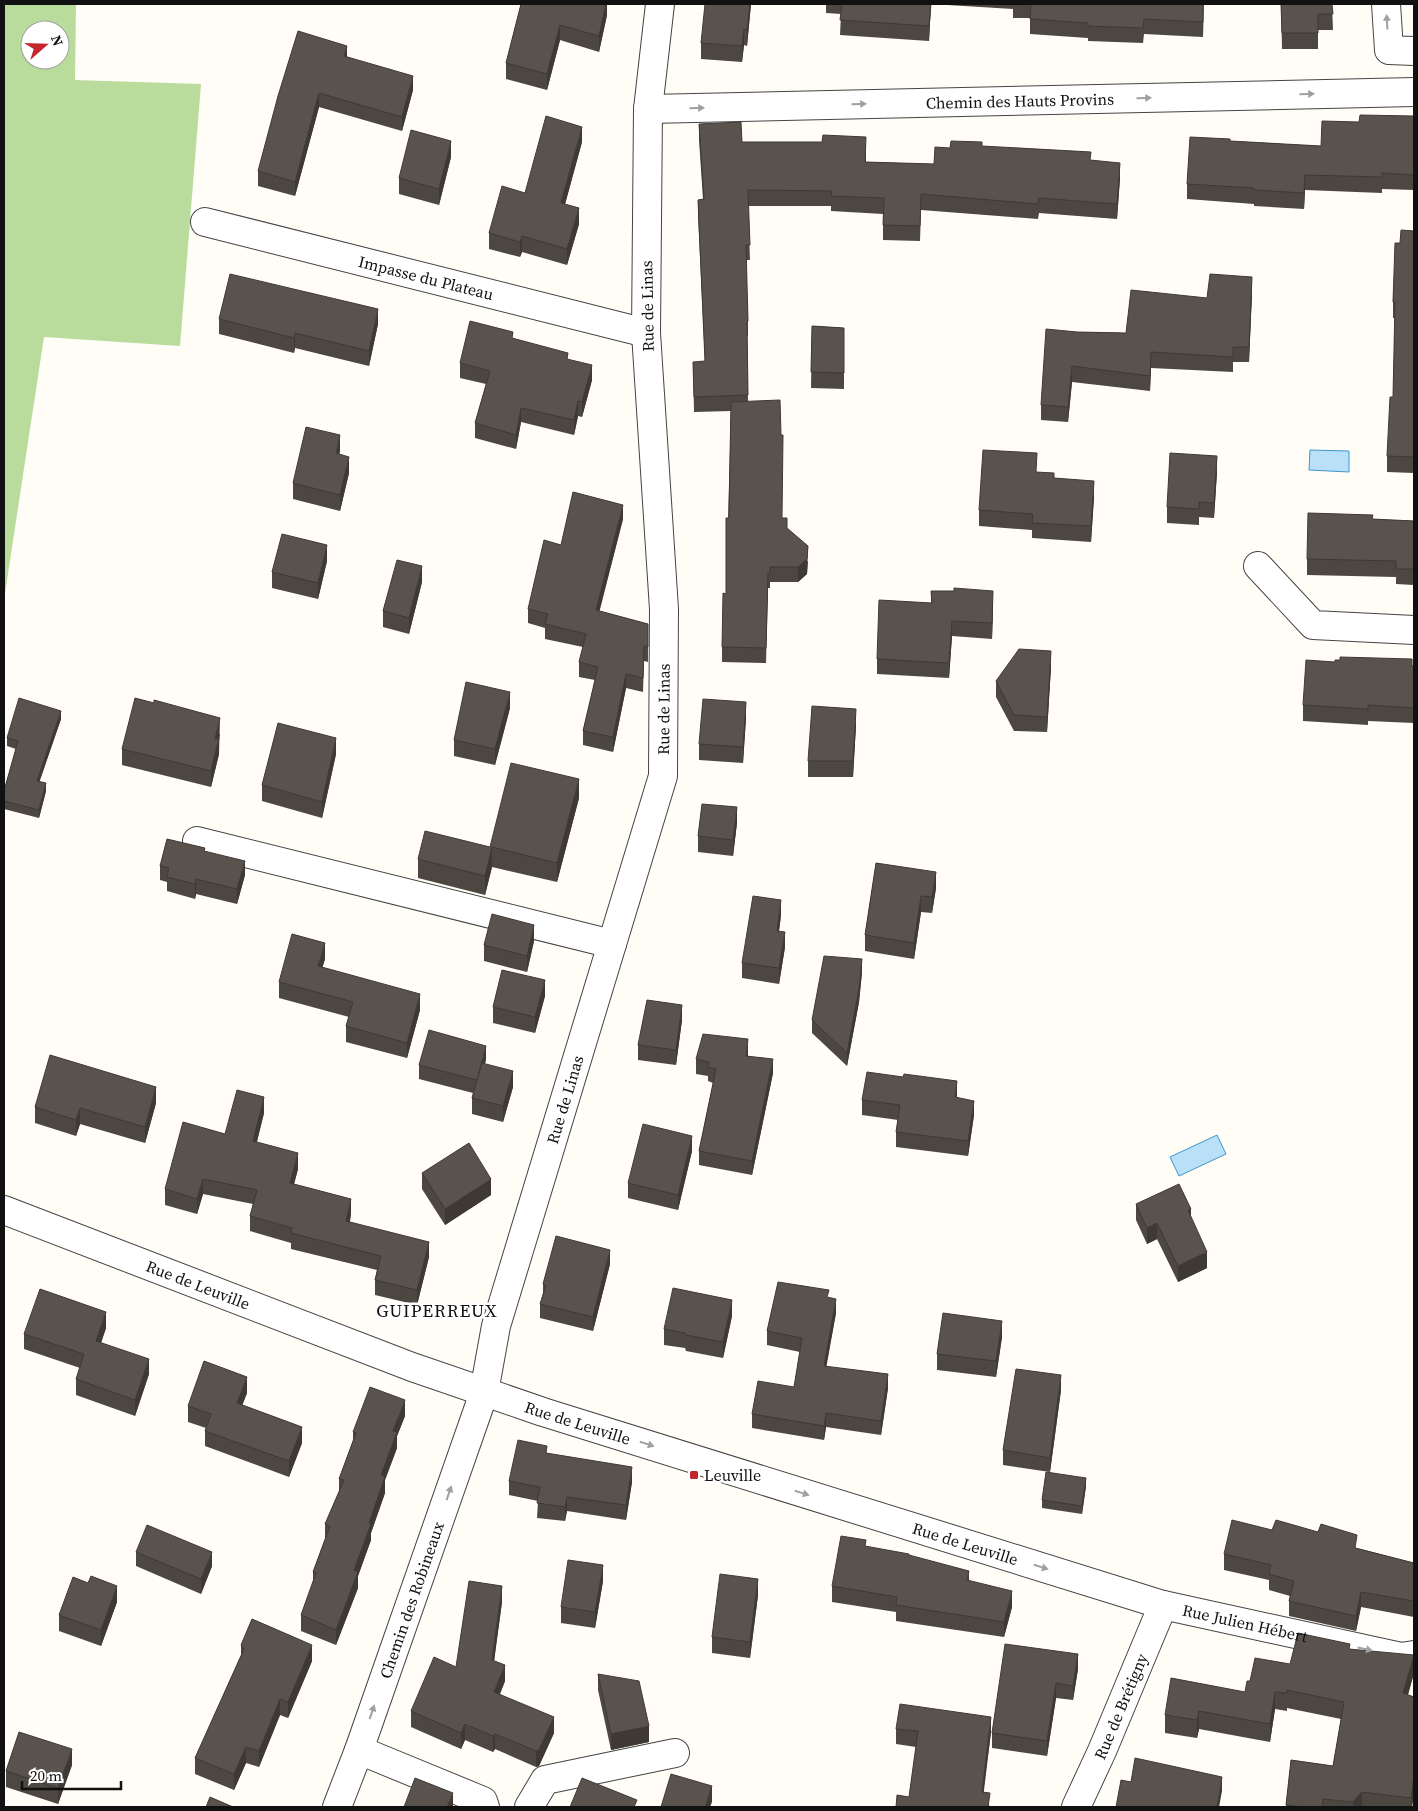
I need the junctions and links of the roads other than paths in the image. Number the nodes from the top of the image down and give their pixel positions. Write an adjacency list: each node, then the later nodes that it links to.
1 (660, 4): 5 (street, Rue de Linas)
2 (1386, 4): 3 (street, Chemin des Hauts Provins, one-way to 2)
3 (1401, 51): 4 (street, Chemin des Hauts Provins)
4 (1404, 92): 5 (street, Chemin des Hauts Provins, one-way to 4)
5 (648, 109): 7 (street, Rue de Linas)
6 (205, 222): 7 (street, Impasse du Plateau)
7 (646, 333): 11 (street, Rue de Linas)
8 (1258, 566): 9 (street)
9 (1414, 630)
10 (197, 841): 11 (street)
11 (612, 944): 13 (street, Rue de Linas)
12 (4, 1210): 13 (street, Rue de Leuville)
13 (484, 1392): 14 (street, Rue de Leuville, one-way to 14); 16 (street, Chemin des Robineaux, one-way to 13)
14 (1164, 1605): 15 (street, Rue Julien Hébert, one-way to 15); 21 (street, Rue de Brétigny)
15 (1414, 1655)
16 (359, 1750): 18 (street, Chemin des Robineaux); 19 (street)
17 (675, 1753): 20 (street)
18 (337, 1807)
19 (485, 1807)
20 (529, 1807)
21 (1076, 1807)

